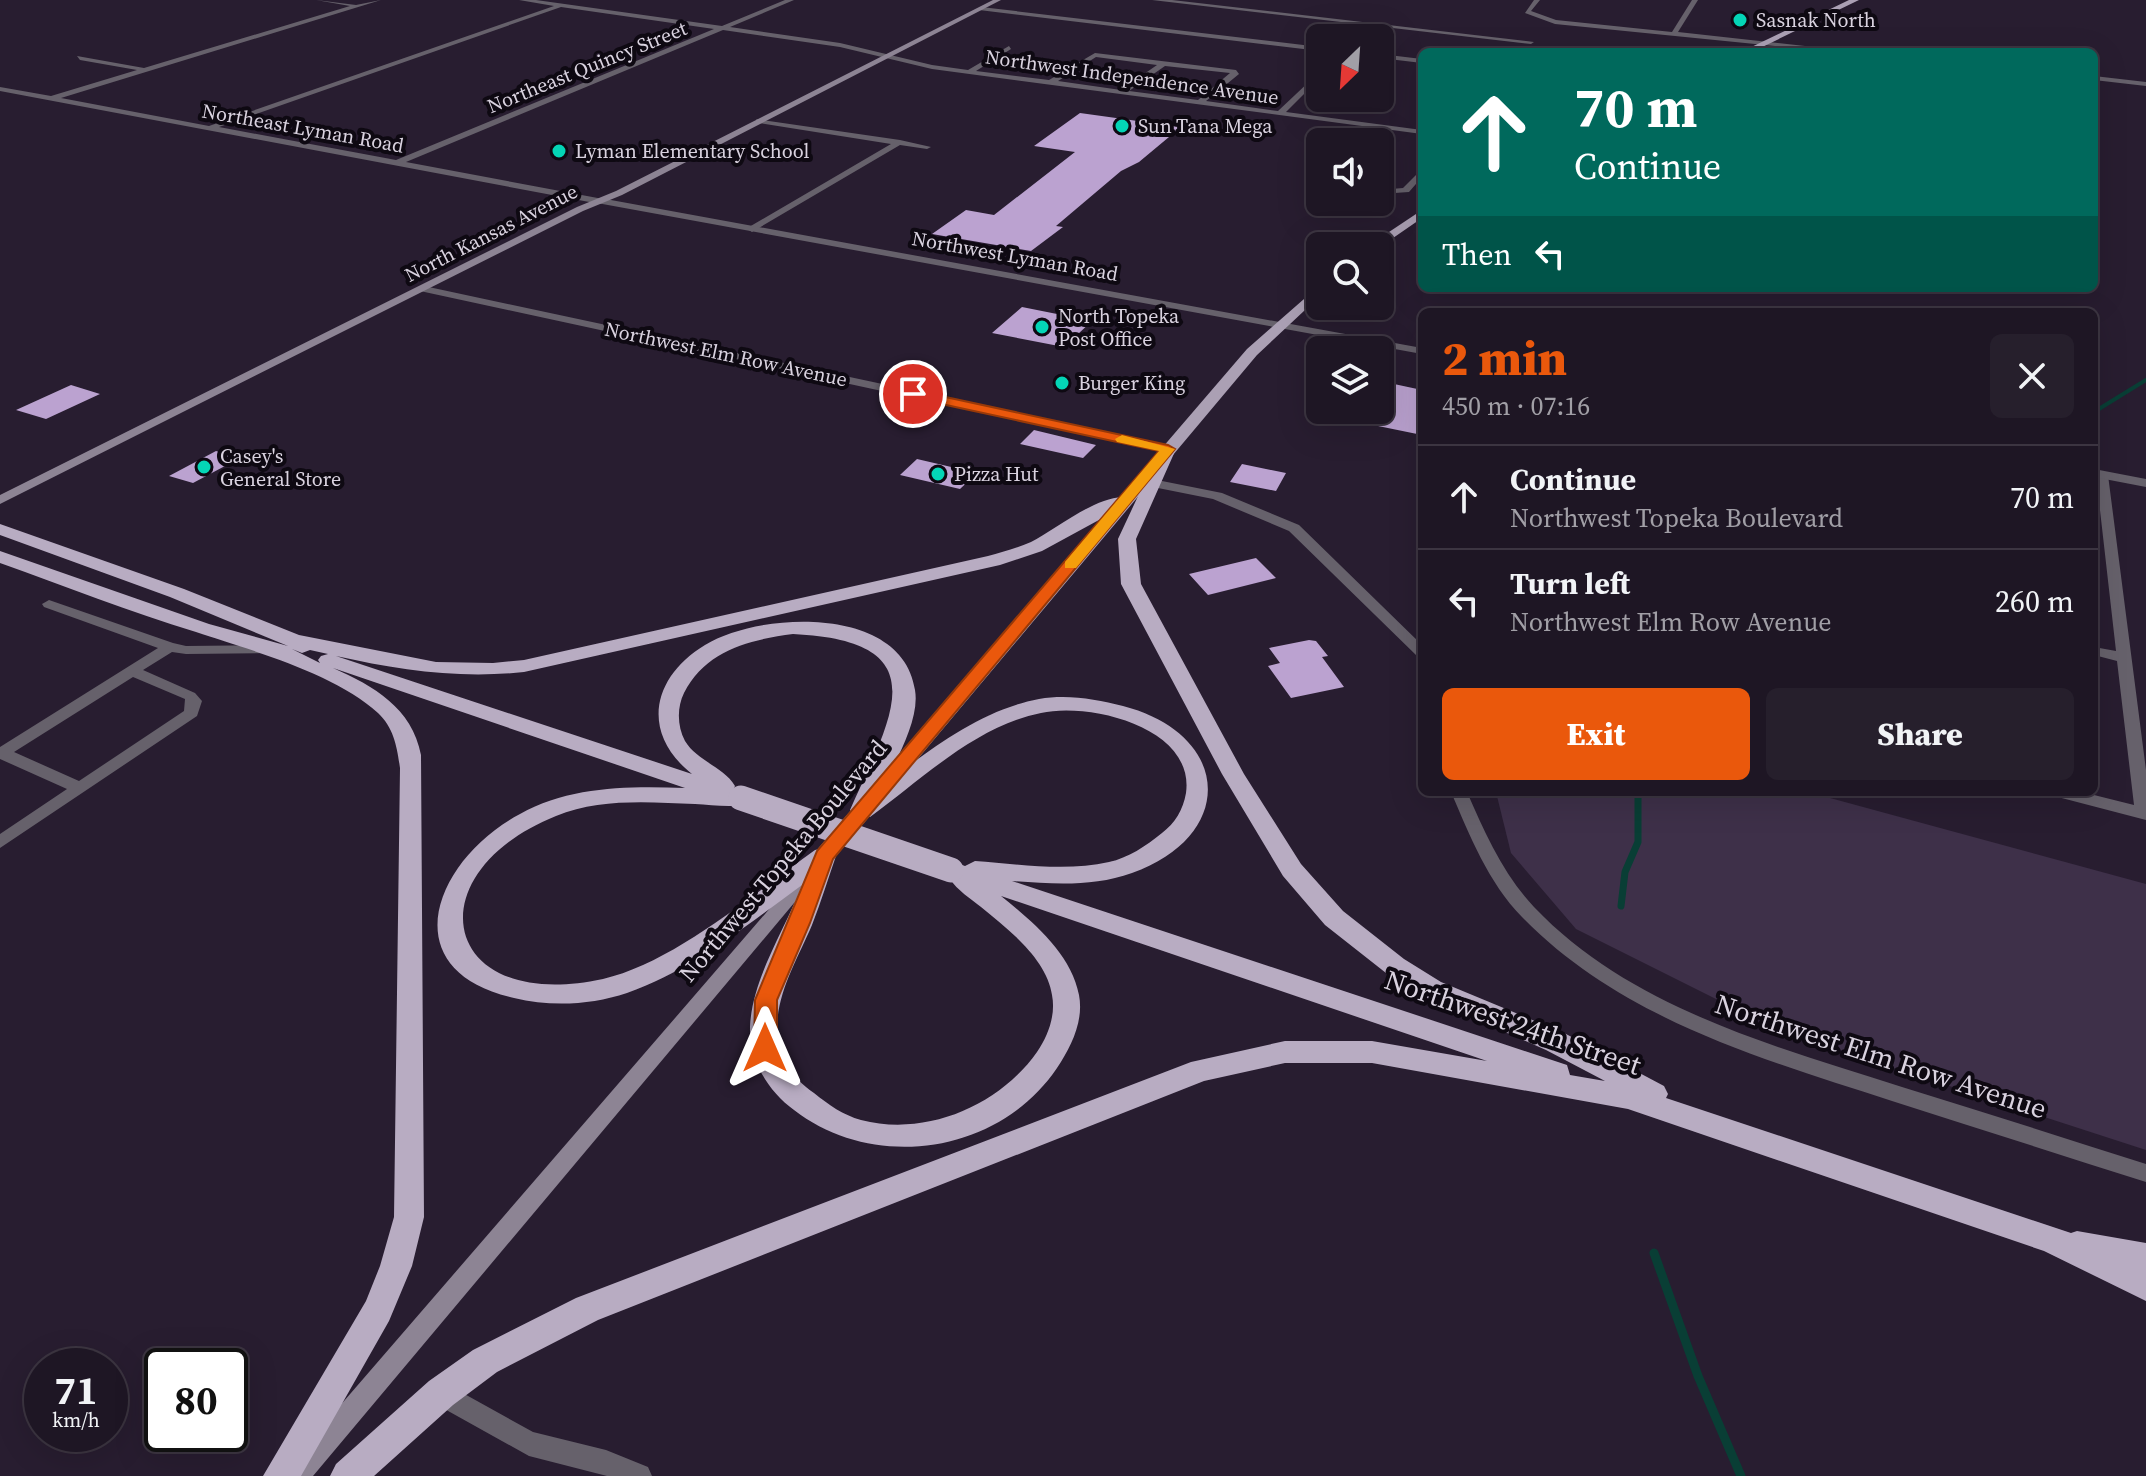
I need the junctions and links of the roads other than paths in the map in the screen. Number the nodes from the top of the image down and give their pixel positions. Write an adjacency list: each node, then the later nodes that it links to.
1 (319, 0): 11 (street)
2 (378, 0): 11 (street)
3 (522, 0): 12 (street, Northwest Independence Avenue)
4 (578, 0): 12 (street)
5 (791, 0): 15 (street, Northeast Quincy Street)
6 (998, 0): 13 (main road, North Kansas Avenue)
7 (1155, 0): 17 (street)
8 (1537, 0): 14 (street)
9 (1695, 0): 16 (street)
10 (1855, 0): 18 (main road)
11 (358, 6): 29 (street)
12 (562, 6): 15 (street, Northwest Independence Avenue); 41 (street)
13 (981, 9): 19 (street); 24 (main road, North Kansas Avenue)
14 (1555, 22): 16 (street); 17 (street)
15 (722, 28): 24 (street, Northwest Independence Avenue); 45 (street, Northeast Quincy Street)
16 (1675, 32): 18 (street)
17 (1531, 42): 21 (street)
18 (1765, 42): 22 (main road); 23 (street)
19 (1306, 47)
20 (1009, 48): 30 (street)
21 (1526, 48)
22 (1753, 48)
23 (1819, 48)
24 (887, 56): 30 (street, Northwest Independence Avenue); 40 (main road, North Kansas Avenue)
25 (80, 58): 29 (street)
26 (1394, 58): 27 (street)
27 (1418, 61)
28 (1164, 63): 32 (street); 36 (street); 38 (street)
29 (147, 70): 37 (street)
30 (969, 72): 32 (street, Northwest Independence Avenue)
31 (2098, 78): 33 (street)
32 (1050, 83): 36 (street, Northwest Independence Avenue)
33 (2146, 84)
34 (1306, 87): 39 (street)
35 (0, 89): 37 (street, Northeast Lyman Road)
36 (1123, 92): 38 (street, Northwest Independence Avenue)
37 (51, 99): 41 (street, Northeast Lyman Road)
38 (1200, 102): 39 (street, Northwest Independence Avenue)
39 (1280, 113): 42 (street, Northwest Independence Avenue)
40 (759, 121): 43 (street); 48 (main road, North Kansas Avenue)
41 (207, 129): 45 (street, Northeast Lyman Road)
42 (1418, 131)
43 (900, 142): 44 (street); 50 (street)
44 (927, 147)
45 (395, 163): 48 (street, Northeast Lyman Road)
46 (1418, 176): 47 (street)
47 (1394, 191)
48 (600, 201): 50 (street, Northwest Lyman Road); 52 (main road, North Kansas Avenue)
49 (1418, 216): 51 (main road)
50 (752, 229): 54 (street, Northwest Lyman Road)
51 (1394, 232)
52 (424, 289): 56 (street, Northwest Elm Row Avenue); 60 (main road, North Kansas Avenue)
53 (1306, 301): 54 (main road)
54 (1280, 324): 55 (street, Northwest Lyman Road); 56 (main road)
55 (1418, 350)
56 (1168, 449): 58 (highway)
57 (2098, 474): 59 (street); 69 (street)
58 (1146, 482): 61 (main road, Northwest Topeka Boulevard); 67 (street); 82 (highway)
59 (2146, 483)
60 (0, 500)
61 (1123, 502): 65 (highway); 76 (main road, Northwest Topeka Boulevard)
62 (0, 529): 65 (highway)
63 (0, 557): 65 (highway)
64 (49, 604): 66 (street)
65 (281, 644): 66 (street); 75 (highway, Northwest 24th Street); 88 (highway)
66 (170, 647): 70 (street)
67 (1418, 649)
68 (2098, 652): 69 (street)
69 (2125, 658): 77 (street)
70 (132, 671): 71 (street); 72 (street)
71 (1, 754): 72 (street)
72 (81, 788): 78 (street)
73 (1460, 796): 83 (street, Northwest Elm Row Avenue)
74 (2076, 796): 77 (street)
75 (741, 798): 76 (highway); 79 (highway); 80 (highway, Northwest 24th Street, bridge)
76 (862, 811): 79 (main road, Northwest Topeka Boulevard); 80 (highway)
77 (2144, 813)
78 (0, 842)
79 (824, 856): 80 (highway); 89 (main road, Northwest Topeka Boulevard)
80 (951, 870): 81 (highway, Northwest 24th Street)
81 (1628, 1097): 82 (highway, Northwest 24th Street); 87 (highway)
82 (1707, 1124): 84 (highway, Northwest 24th Street)
83 (2146, 1173)
84 (2053, 1240): 85 (highway, Northwest 24th Street); 86 (highway, Northwest 24th Street)
85 (2146, 1257)
86 (2146, 1286)
87 (441, 1393): 90 (highway); 91 (street)
88 (281, 1476)
89 (296, 1476)
90 (348, 1476)
91 (639, 1476)

